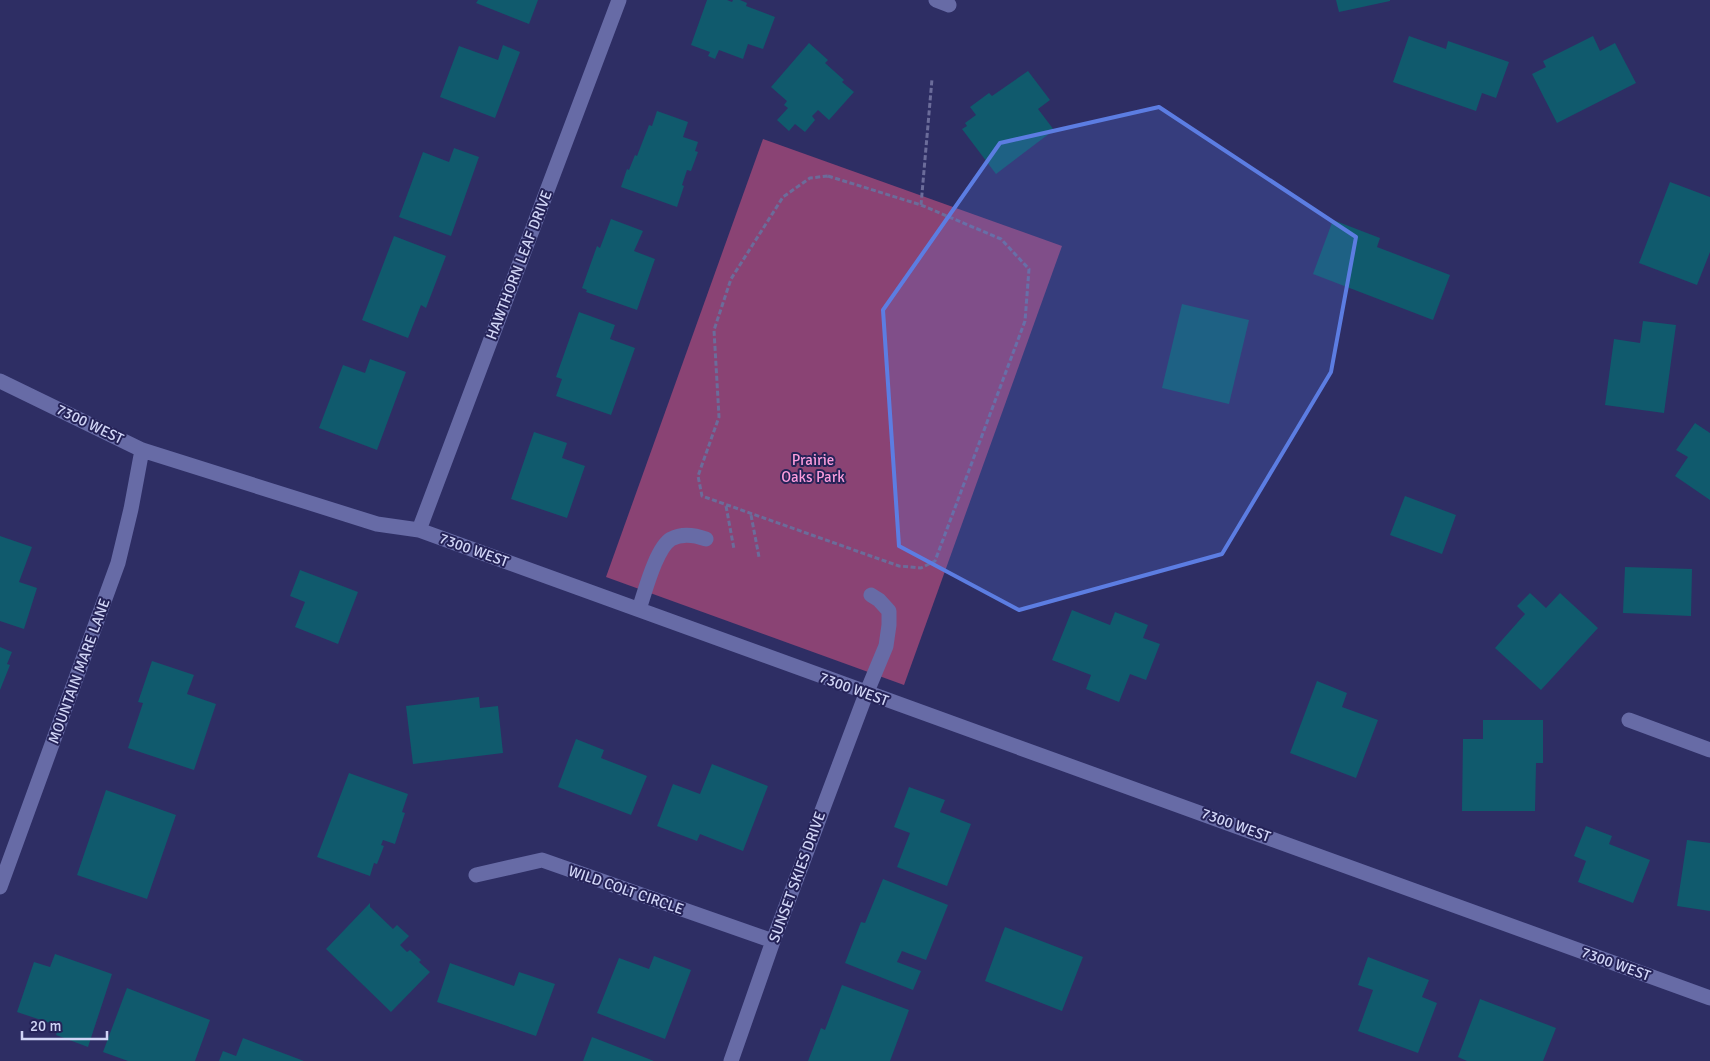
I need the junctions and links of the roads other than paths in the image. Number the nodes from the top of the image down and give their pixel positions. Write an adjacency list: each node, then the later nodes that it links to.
1 (619, 0): 4 (street, HAWTHORN LEAF DRIVE)
2 (0, 381): 3 (street, 7300 WEST)
3 (142, 450): 4 (street, 7300 WEST); 12 (street, MOUNTAIN MARE LANE)
4 (419, 530): 7 (street, 7300 WEST)
5 (706, 539): 7 (street)
6 (871, 595): 8 (street, SUNSET SKIES DRIVE)
7 (639, 609): 8 (street, 7300 WEST)
8 (866, 694): 13 (street, SUNSET SKIES DRIVE); 14 (street, 7300 WEST)
9 (1629, 720): 10 (street)
10 (1710, 750)
11 (476, 875): 13 (street, WILD COLT CIRCLE)
12 (0, 887)
13 (773, 941): 15 (street, SUNSET SKIES DRIVE)
14 (1710, 998)
15 (731, 1061)

